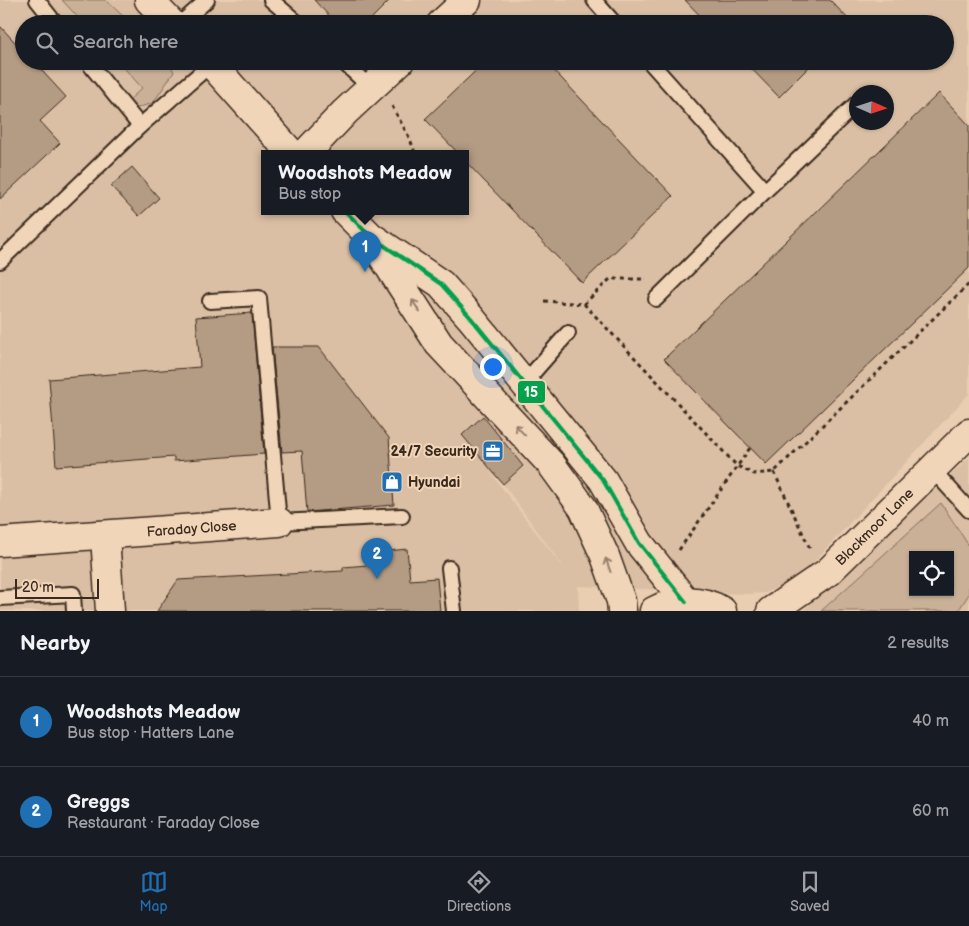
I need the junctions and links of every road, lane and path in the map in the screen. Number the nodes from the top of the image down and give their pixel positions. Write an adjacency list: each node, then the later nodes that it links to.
1 (36, 0): 7 (lane)
2 (149, 0): 8 (street)
3 (207, 0): 9 (lane)
4 (272, 0): 10 (lane)
5 (467, 0): 11 (street)
6 (594, 0): 12 (lane)
7 (48, 15)
8 (163, 15)
9 (190, 15)
10 (289, 15)
11 (451, 15)
12 (607, 15)
13 (94, 70): 21 (lane)
14 (201, 70): 21 (lane)
15 (217, 70): 22 (street)
16 (351, 70): 19 (lane)
17 (390, 70): 19 (street)
18 (657, 70): 25 (lane)
19 (370, 88): 23 (street); 24 (path)
20 (849, 111): 25 (lane)
21 (140, 126): 28 (lane)
22 (288, 150)
23 (309, 150)
24 (414, 150)
25 (765, 191): 29 (lane)
26 (350, 215): 27 (street)
27 (370, 236): 36 (street); 55 (street, one-way to 27)
28 (2, 253)
29 (674, 279): 31 (lane); 34 (path)
30 (969, 284): 41 (path)
31 (656, 299)
32 (210, 301): 44 (lane)
33 (544, 301): 34 (path)
34 (584, 304): 39 (path)
35 (568, 333): 36 (lane)
36 (524, 382): 49 (street)
37 (969, 433): 40 (street, Blackmoor Lane)
38 (750, 448): 39 (path)
39 (737, 466): 41 (path); 49 (path)
40 (932, 469): 42 (lane); 48 (street, Blackmoor Lane)
41 (774, 472): 48 (path)
42 (969, 510)
43 (402, 516): 44 (lane)
44 (280, 522): 45 (street, Faraday Close)
45 (105, 536): 46 (street, Faraday Close); 53 (street)
46 (0, 542)
47 (449, 568): 54 (lane)
48 (828, 572): 58 (street, Blackmoor Lane)
49 (663, 574): 51 (street)
50 (0, 598): 52 (lane)
51 (686, 602): 56 (street); 57 (street)
52 (74, 611)
53 (110, 611)
54 (454, 611)
55 (622, 611)
56 (654, 611)
57 (722, 611)
58 (771, 611)

